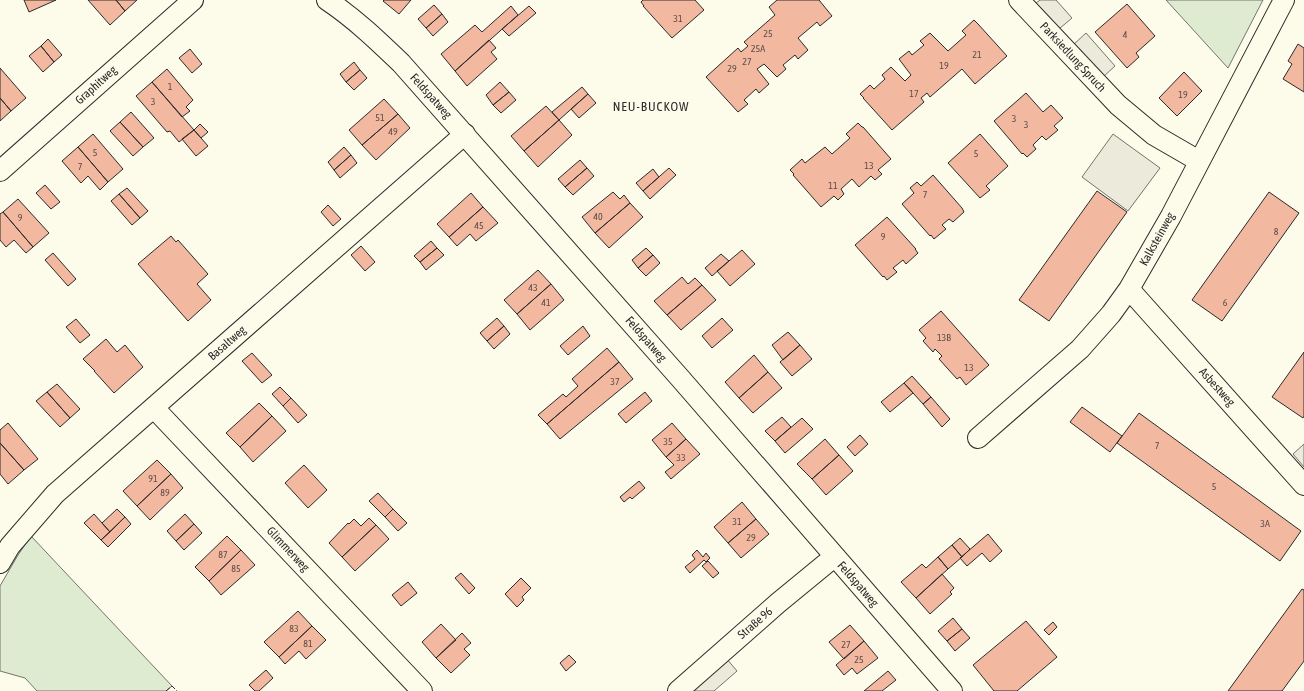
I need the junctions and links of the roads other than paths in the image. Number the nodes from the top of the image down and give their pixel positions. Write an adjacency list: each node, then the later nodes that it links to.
1 (193, 0): 7 (street, Graphitweg)
2 (327, 0): 5 (street, Feldspatweg)
3 (1019, 0): 6 (street, Parksiedlung Spruch)
4 (1284, 0): 6 (street, Kalksteinweg)
5 (465, 134): 9 (street, Basaltweg); 12 (street, Feldspatweg)
6 (1199, 161): 8 (street, Kalksteinweg)
7 (0, 171)
8 (1129, 289): 10 (street, Kalksteinweg); 11 (street, Asbestweg)
9 (154, 408): 13 (street, Basaltweg); 14 (street, Glimmerweg)
10 (978, 438)
11 (1304, 484)
12 (834, 556): 15 (street, Straße 96); 16 (street, Feldspatweg)
13 (0, 562)
14 (422, 691)
15 (678, 691)
16 (952, 691)

